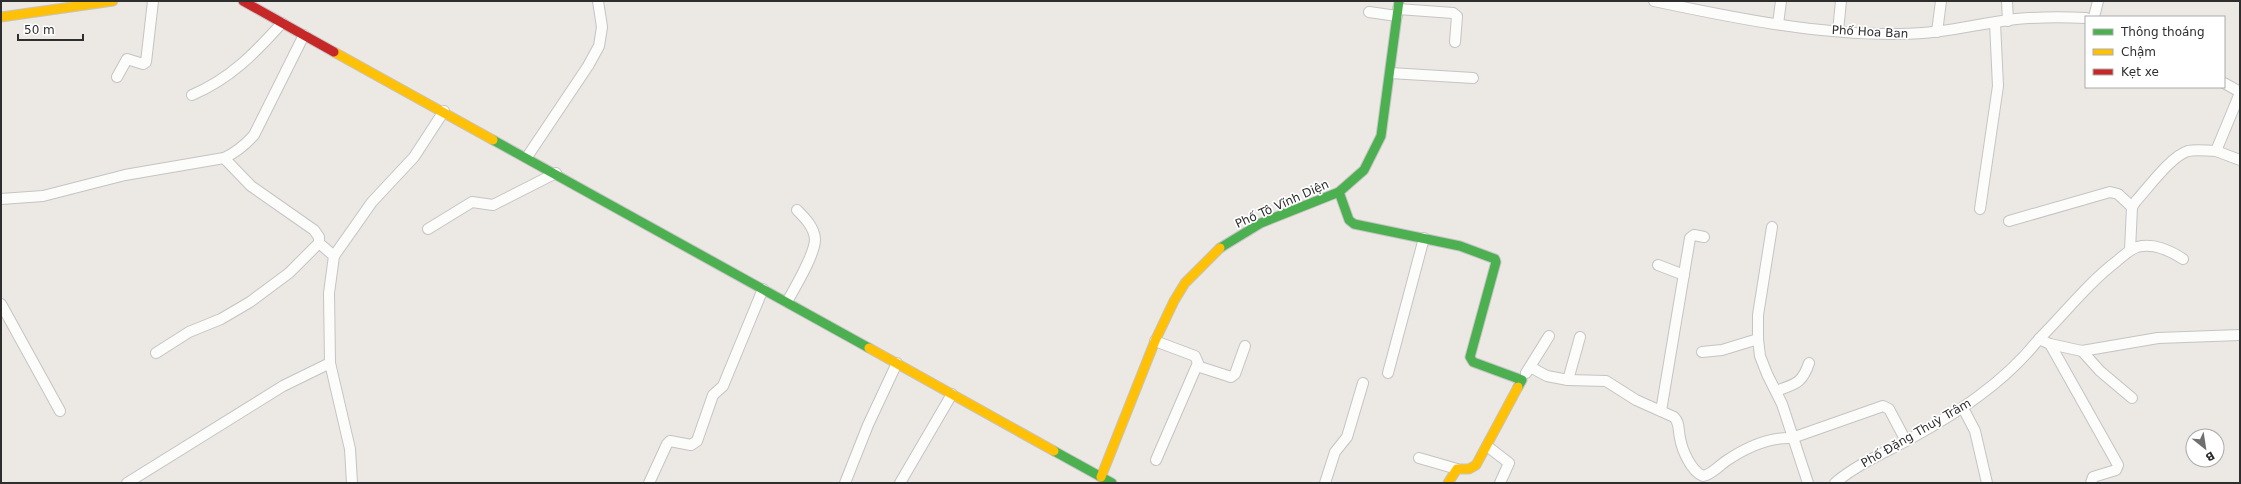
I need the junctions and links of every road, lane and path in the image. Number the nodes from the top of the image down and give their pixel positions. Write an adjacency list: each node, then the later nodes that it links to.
1 (113, 1): 14 (street)
2 (153, 1): 25 (street)
3 (243, 1): 17 (street)
4 (598, 1): 32 (street)
5 (1654, 1): 19 (street, Phố Hoa Ban)
6 (1780, 1): 19 (street)
7 (1841, 1): 20 (street)
8 (1941, 1): 21 (street)
9 (2007, 1): 16 (street)
10 (2098, 1): 13 (street)
11 (1398, 9): 12 (street); 23 (street); 24 (street, Phố Tô Vĩnh Diện)
12 (1369, 12)
13 (2094, 16)
14 (1, 17)
15 (2085, 18): 16 (street, Phố Hoa Ban)
16 (2008, 21): 18 (street, Phố Hoa Ban)
17 (282, 23): 22 (street); 29 (street)
18 (1995, 23): 21 (street, Phố Hoa Ban); 39 (street)
19 (1778, 24): 20 (street, Phố Hoa Ban)
20 (1838, 31): 21 (street, Phố Hoa Ban)
21 (1937, 32)
22 (304, 34): 30 (street); 33 (street)
23 (1455, 42)
24 (1390, 73): 26 (street); 36 (street, Phố Tô Vĩnh Diện)
25 (117, 77)
26 (1473, 78)
27 (2225, 84): 28 (street)
28 (2240, 92): 31 (street)
29 (192, 96)
30 (444, 111): 32 (street); 48 (street)
31 (2216, 151): 34 (street); 38 (street)
32 (527, 157): 35 (street)
33 (224, 158): 37 (street); 46 (street)
34 (2240, 160)
35 (556, 173): 43 (street); 52 (street)
36 (1339, 192): 45 (street); 60 (street, Phố Tô Vĩnh Diện)
37 (1, 199)
38 (2132, 207): 41 (street); 47 (street)
39 (1980, 209)
40 (797, 210): 53 (street)
41 (2009, 221)
42 (1772, 227): 58 (street)
43 (428, 229)
44 (1704, 237): 51 (street)
45 (1424, 238): 71 (street); 72 (street)
46 (319, 243): 48 (street); 65 (street)
47 (2130, 250): 49 (street); 59 (street, Phố Đặng Thuỳ Trâm)
48 (334, 256): 66 (street)
49 (2183, 259)
50 (1658, 265): 51 (street)
51 (1684, 275): 80 (street)
52 (764, 289): 53 (street); 91 (street)
53 (787, 302): 67 (street)
54 (1, 304): 79 (street)
55 (2240, 335): 63 (street)
56 (1549, 336): 70 (street)
57 (1580, 337): 73 (street)
58 (1758, 339): 64 (street); 75 (street)
59 (2039, 339): 61 (street); 78 (street, Phố Đặng Thuỳ Trâm)
60 (1154, 341): 69 (street); 87 (street, Phố Tô Vĩnh Diện)
61 (2050, 344): 63 (street); 100 (street)
62 (1245, 346): 69 (street)
63 (2082, 351): 77 (street)
64 (1702, 352)
65 (156, 353)
66 (330, 363): 89 (street); 90 (street)
67 (897, 363): 76 (street); 92 (street)
68 (1809, 363): 75 (street)
69 (1197, 366): 85 (street)
70 (1530, 367): 72 (street); 73 (street)
71 (1388, 373)
72 (1522, 380): 83 (street)
73 (1568, 380): 80 (street)
74 (1363, 383): 95 (street)
75 (1776, 391): 81 (street)
76 (952, 394): 87 (street); 93 (street)
77 (2132, 398)
78 (1963, 408): 82 (street, Phố Đặng Thuỳ Trâm); 99 (street)
79 (60, 411)
80 (1661, 411): 81 (street)
81 (1792, 438): 82 (street); 88 (street)
82 (1906, 441): 98 (street, Phố Đặng Thuỳ Trâm)
83 (1487, 446): 86 (street); 97 (street)
84 (1419, 458): 86 (street)
85 (1156, 460)
86 (1457, 469): 96 (street)
87 (1101, 477): 94 (street)
88 (1809, 482)
89 (127, 483)
90 (352, 483)
91 (649, 483)
92 (845, 483)
93 (900, 483)
94 (1112, 483)
95 (1325, 483)
96 (1448, 483)
97 (1500, 483)
98 (1835, 483)
99 (1987, 483)
100 (2092, 483)

